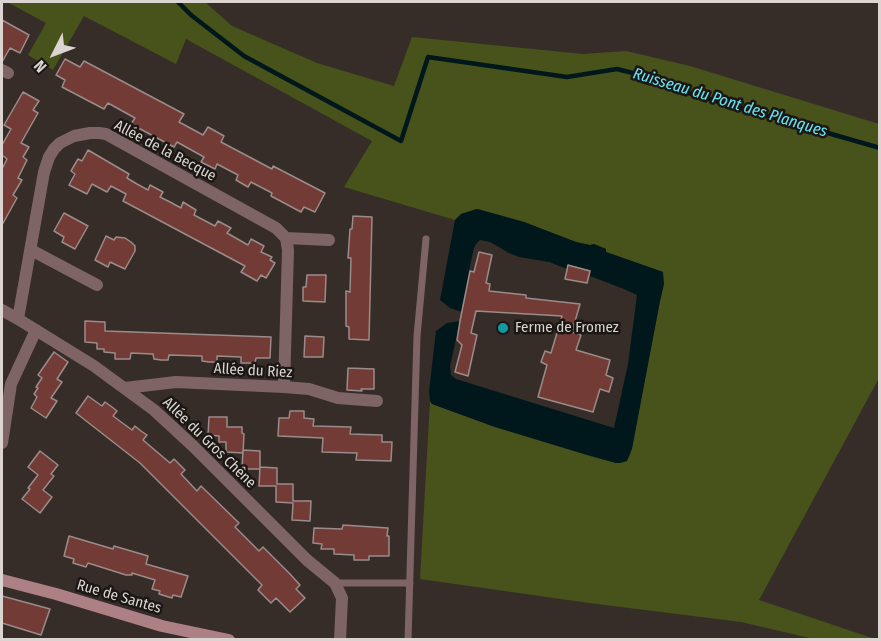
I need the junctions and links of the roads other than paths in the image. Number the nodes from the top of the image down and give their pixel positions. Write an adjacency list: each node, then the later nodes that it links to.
1 (286, 238): 3 (street); 4 (street, Allée de la Becque); 9 (street)
2 (426, 239): 15 (lane)
3 (329, 240)
4 (31, 250): 5 (street); 7 (street, Allée de la Becque)
5 (97, 285)
6 (2, 310): 7 (street, Allée du Gros Chêne)
7 (18, 318): 8 (street, Allée du Gros Chêne)
8 (36, 330): 10 (street, Allée du Gros Chêne); 12 (street)
9 (284, 387): 10 (street, Allée du Riez); 11 (street, Allée du Riez)
10 (125, 388): 14 (street, Allée du Gros Chêne)
11 (377, 401)
12 (3, 438)
13 (2, 580): 16 (street, Rue de Santes)
14 (335, 583): 15 (lane); 18 (street)
15 (410, 583): 19 (lane)
16 (181, 635): 17 (street, Rue de Santes)
17 (230, 639)
18 (340, 639)
19 (408, 639)

